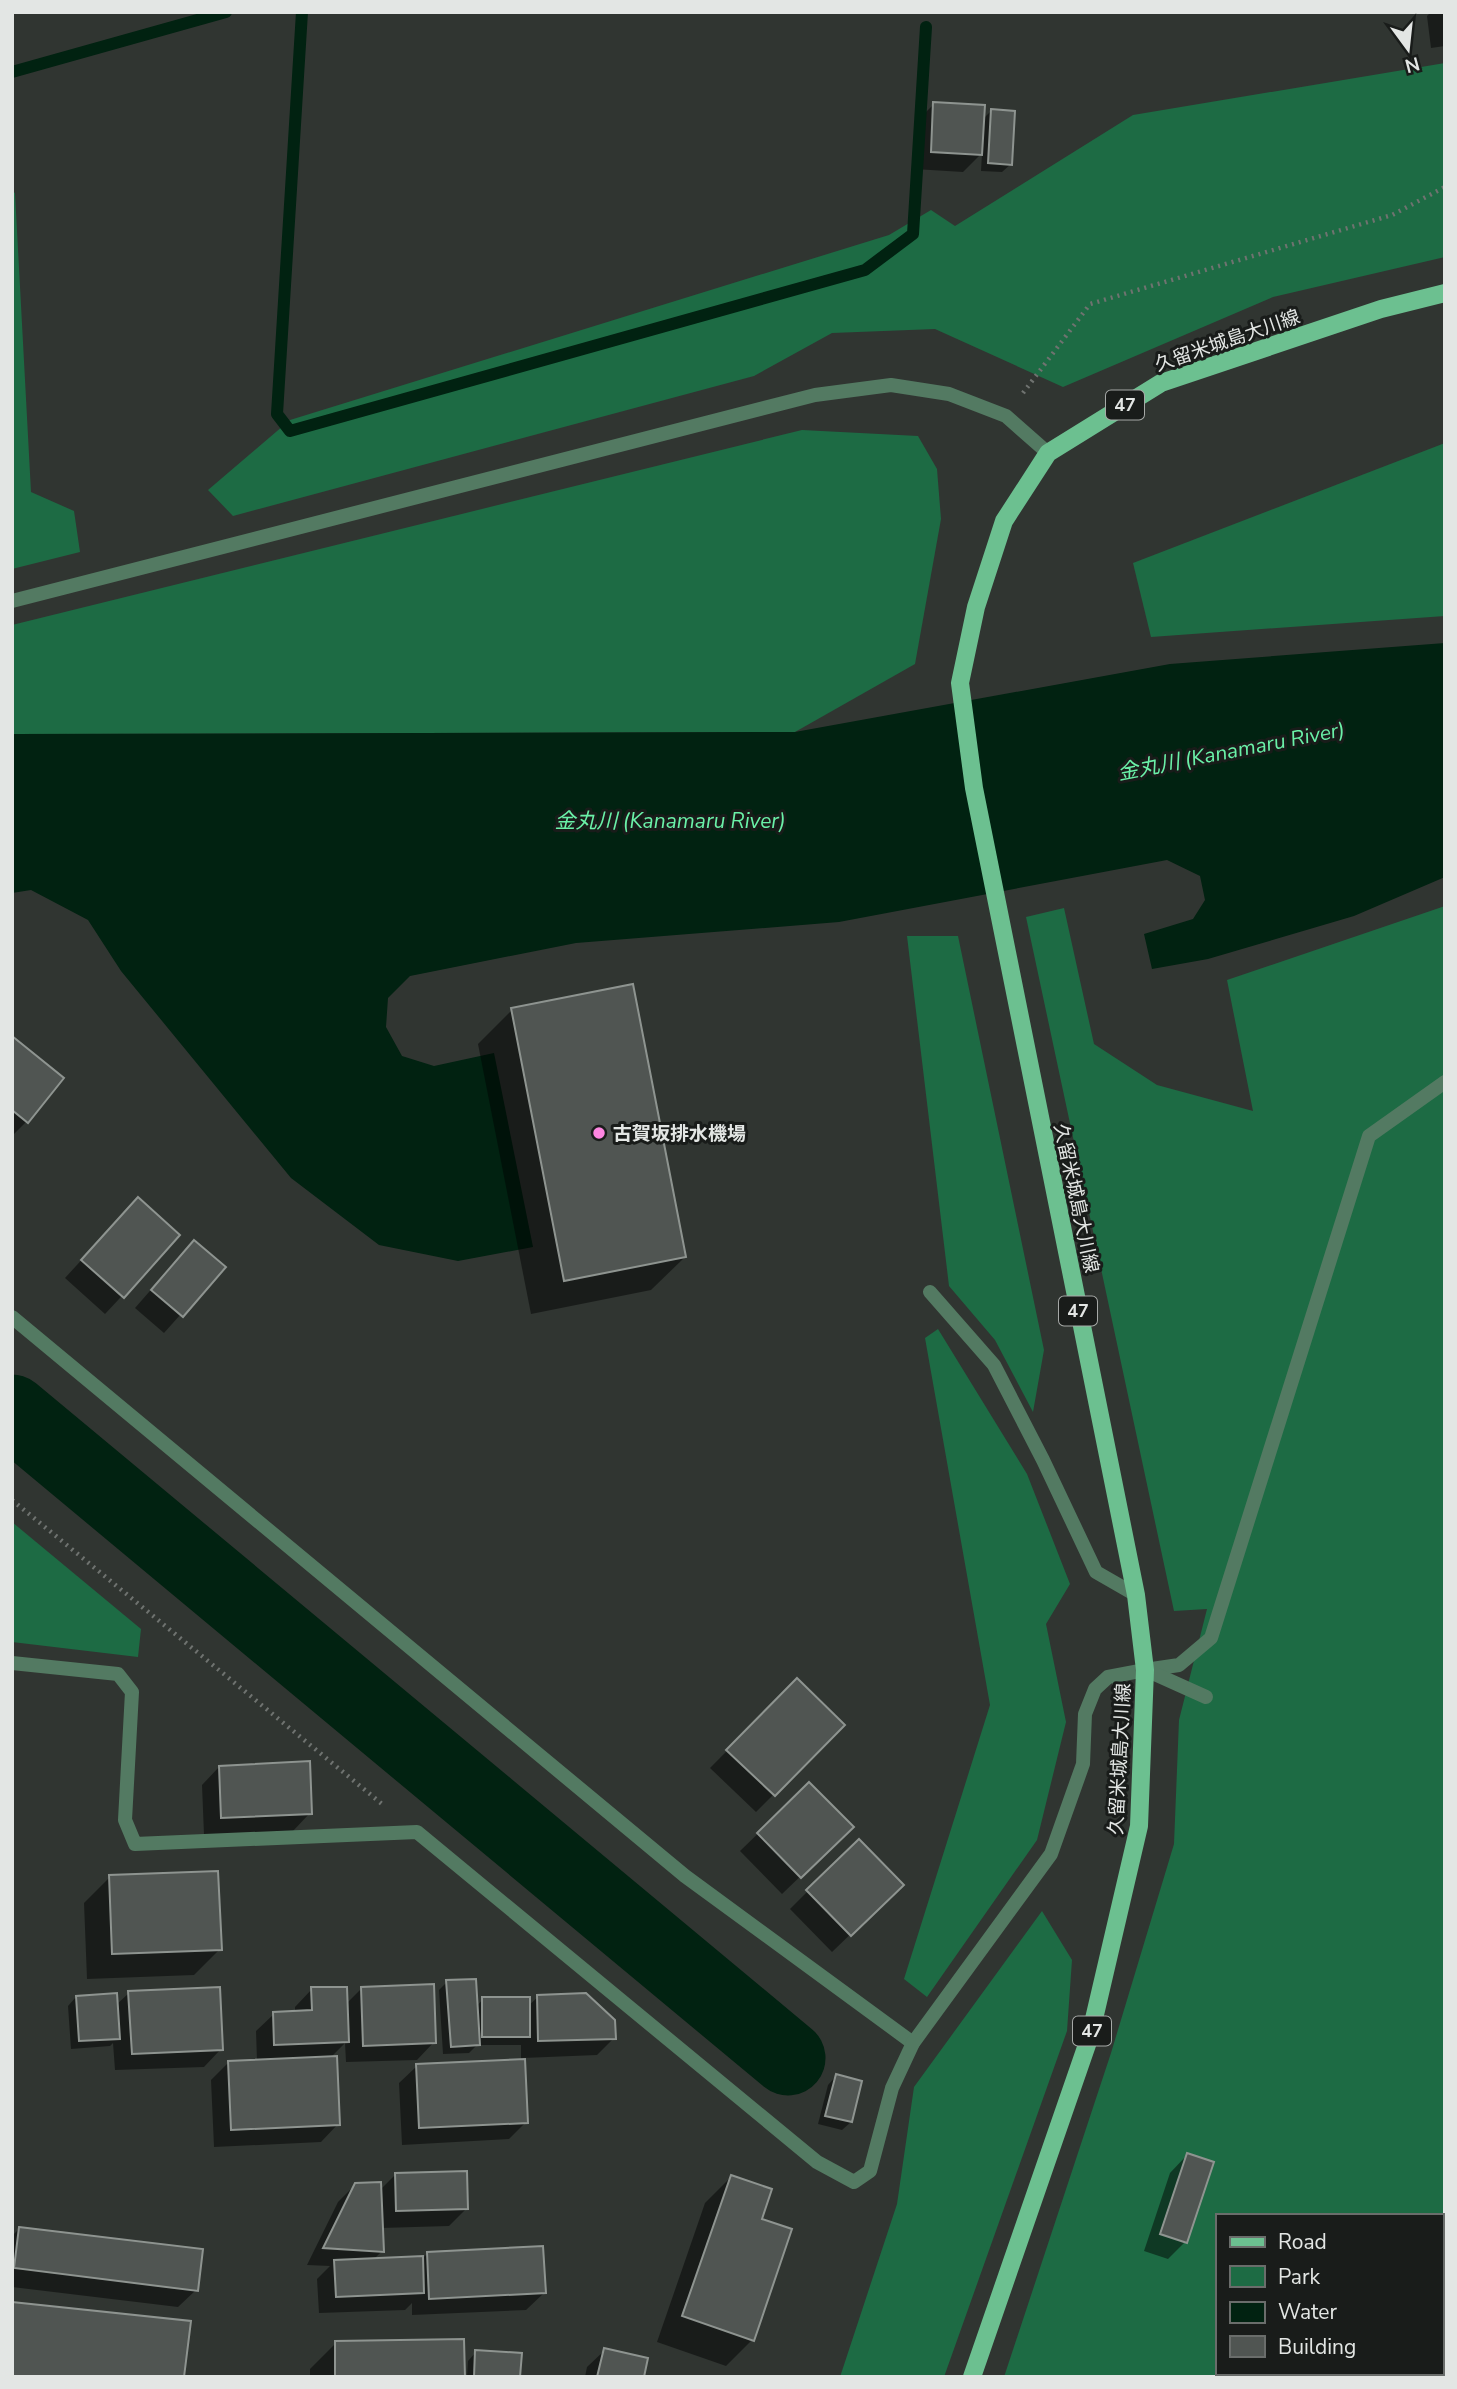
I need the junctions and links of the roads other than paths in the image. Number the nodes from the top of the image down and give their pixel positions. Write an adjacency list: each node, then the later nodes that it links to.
1 (1445, 293): 2 (main road, 久留米城島大川線 / 47)
2 (1048, 453): 3 (street); 7 (main road, 久留米城島大川線 / 47)
3 (12, 601)
4 (1445, 1082): 9 (street)
5 (930, 1292): 7 (street)
6 (12, 1317): 11 (street)
7 (1136, 1595): 9 (main road, 久留米城島大川線 / 47)
8 (12, 1663): 11 (street)
9 (1145, 1670): 10 (street); 11 (street); 12 (main road, 久留米城島大川線 / 47)
10 (1206, 1697)
11 (914, 2043)
12 (972, 2377)

